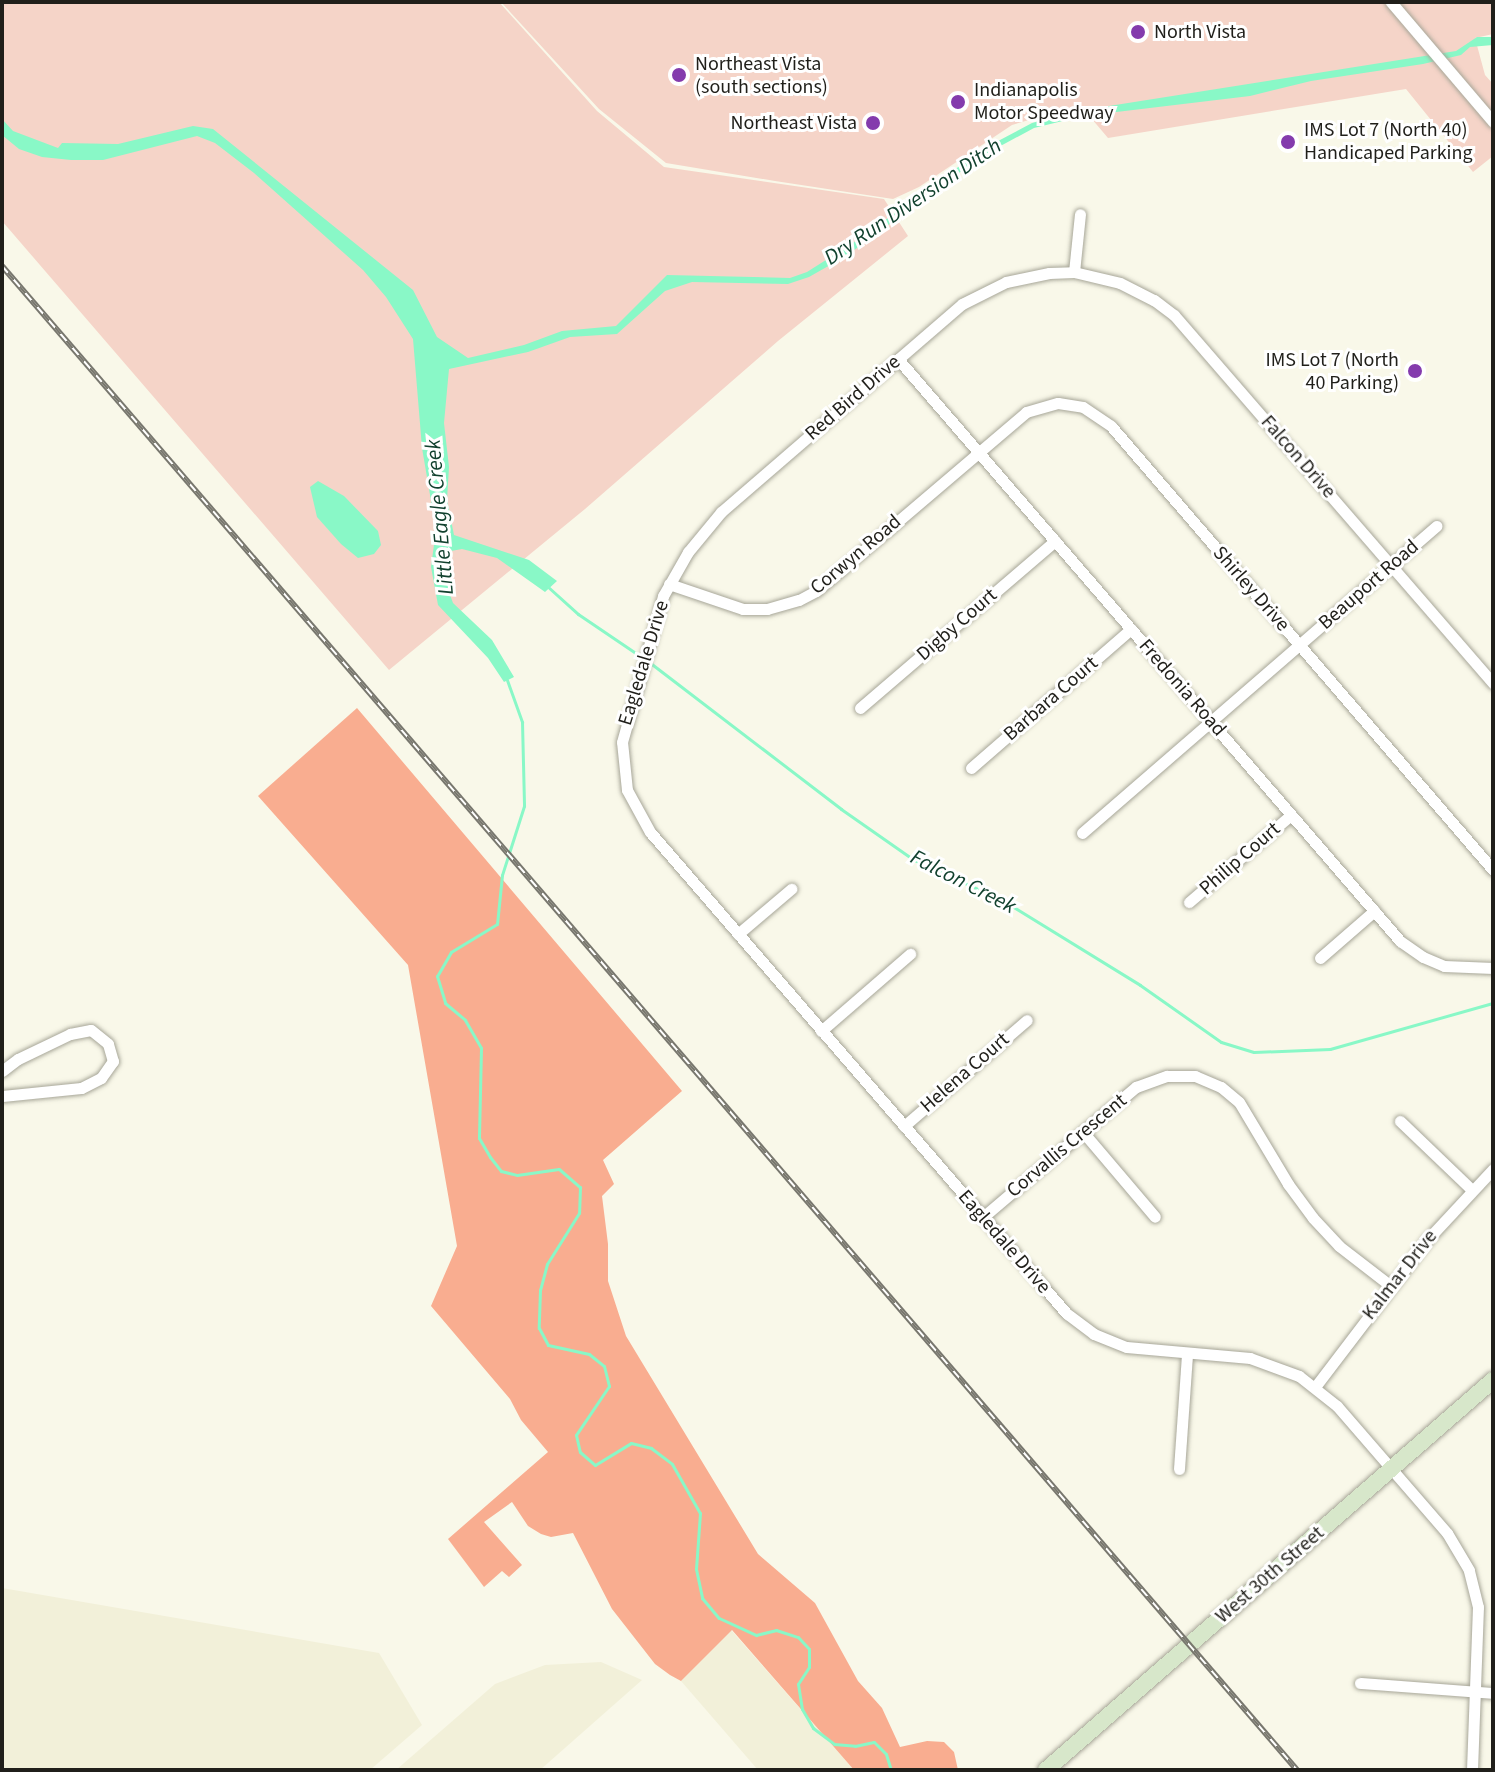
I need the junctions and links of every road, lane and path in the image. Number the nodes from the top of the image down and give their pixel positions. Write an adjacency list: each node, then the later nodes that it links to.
1 (1391, 2): 2 (street)
2 (1493, 122)
3 (1080, 214): 4 (street)
4 (1074, 272): 5 (street, Red Bird Drive); 9 (street, Falcon Drive)
5 (898, 359): 6 (street, Fredonia Road); 10 (street, Red Bird Drive)
6 (978, 452): 8 (street, Fredonia Road); 10 (street, Corwyn Road); 12 (street, Shirley Drive)
7 (1437, 526): 9 (street, Beauport Road)
8 (1055, 541): 11 (street, Fredonia Road); 14 (street, Digby Court)
9 (1392, 566): 12 (street, Beauport Road); 13 (street, Falcon Drive)
10 (669, 584): 23 (street, Eagledale Drive)
11 (1131, 629): 15 (street, Fredonia Road); 16 (street, Barbara Court)
12 (1300, 645): 15 (street, Beauport Road); 19 (street, Shirley Drive)
13 (1493, 683)
14 (860, 708)
15 (1211, 722): 17 (street, Fredonia Road); 18 (street, Beauport Road)
16 (971, 768)
17 (1291, 815): 21 (street, Philip Court); 22 (street, Fredonia Road)
18 (1082, 833)
19 (1493, 870)
20 (791, 889): 23 (street)
21 (1189, 902)
22 (1374, 911): 25 (street); 26 (street, Fredonia Road)
23 (738, 934): 28 (street, Eagledale Drive)
24 (910, 954): 28 (street)
25 (1320, 958)
26 (1493, 968)
27 (1027, 1020): 32 (street, Helena Court)
28 (821, 1031): 32 (street, Eagledale Drive)
29 (2, 1071): 30 (street)
30 (2, 1096)
31 (1400, 1121): 35 (street)
32 (904, 1126): 36 (street, Eagledale Drive)
33 (1083, 1132): 36 (street, Corvallis Crescent); 37 (street); 38 (street, Corvallis Crescent)
34 (1493, 1169): 35 (street, Kalmar Drive)
35 (1471, 1189): 38 (street, Kalmar Drive)
36 (983, 1217): 39 (street, Eagledale Drive)
37 (1155, 1217)
38 (1391, 1286): 41 (street, Kalmar Drive)
39 (1187, 1354): 41 (street, Eagledale Drive); 43 (street)
40 (1493, 1380): 42 (main road, West 30th Street)
41 (1315, 1387): 42 (street, Eagledale Drive)
42 (1392, 1468): 45 (street, Eagledale Drive); 47 (main road, West 30th Street)
43 (1179, 1469)
44 (1360, 1683): 45 (street)
45 (1475, 1691): 46 (street); 48 (street, Eagledale Drive)
46 (1493, 1693)
47 (1046, 1770)
48 (1472, 1770)

